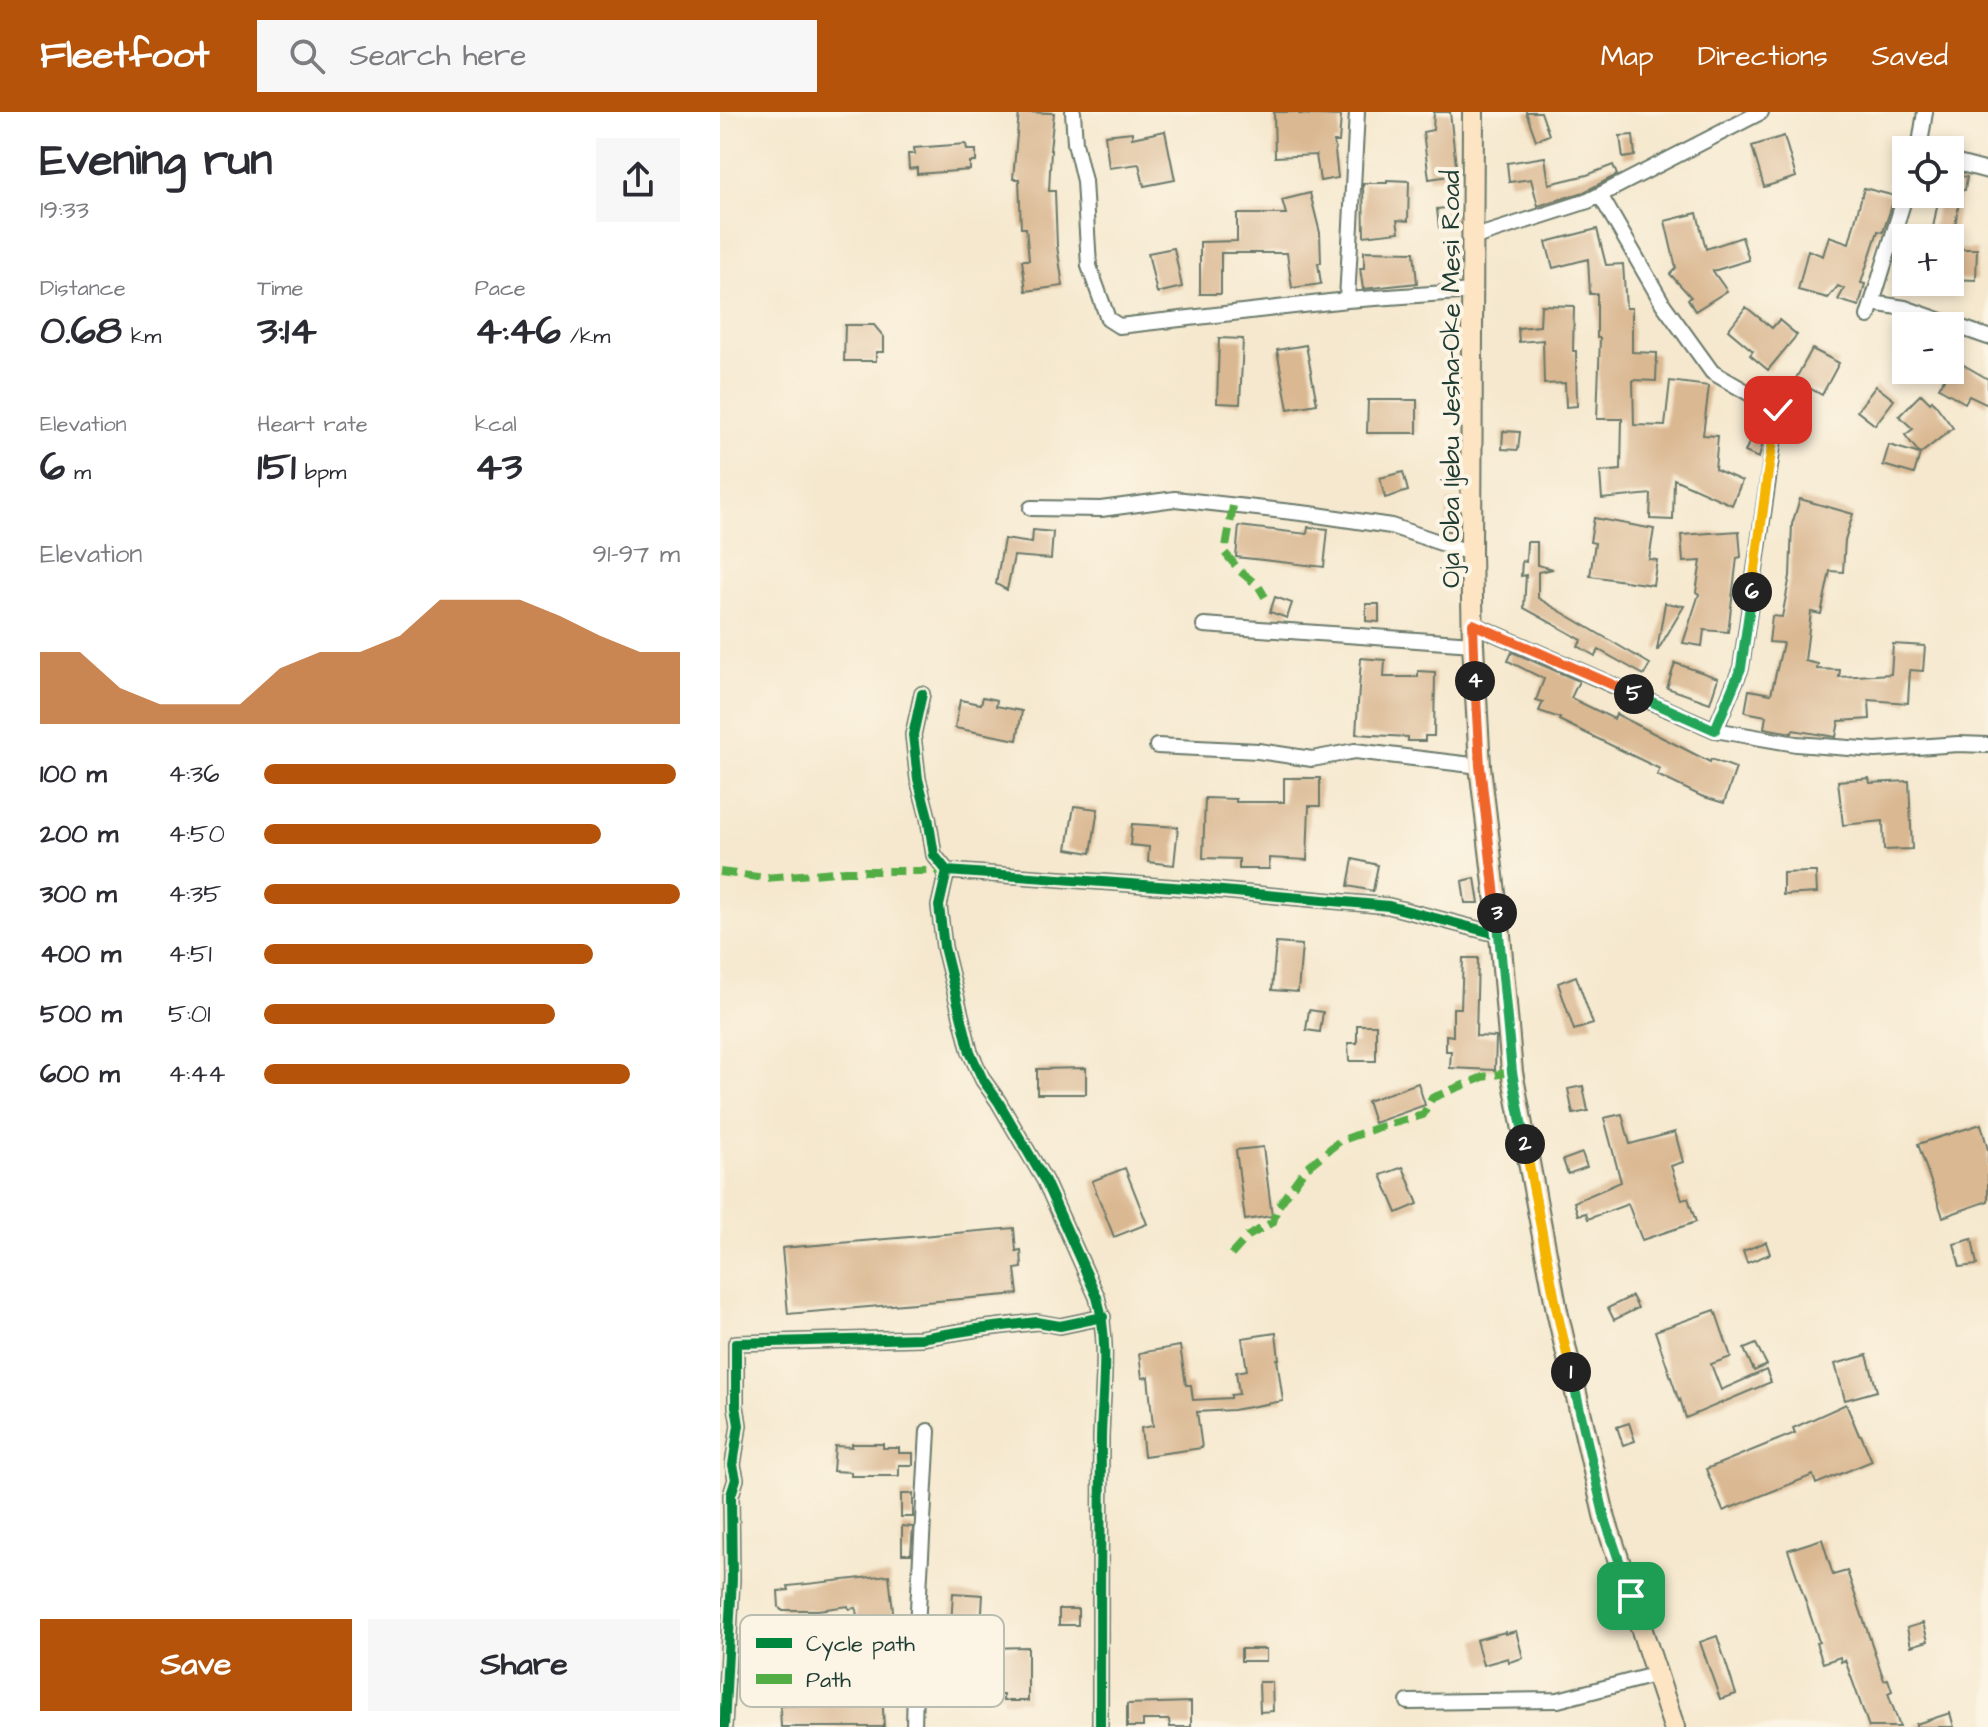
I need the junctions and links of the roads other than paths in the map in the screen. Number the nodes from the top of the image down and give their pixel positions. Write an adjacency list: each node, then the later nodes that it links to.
1 (1073, 112): 13 (street)
2 (1357, 112): 13 (street)
3 (1473, 112): 11 (main road, Oja Oba Ijebu Jesha-Oke Mesi Road)
4 (1761, 112): 9 (street)
5 (1925, 112): 6 (street)
6 (1921, 136)
7 (1964, 165): 8 (street)
8 (1988, 171)
9 (1600, 195): 11 (street); 20 (street)
10 (1901, 208): 14 (street)
11 (1472, 238): 12 (main road, Oja Oba Ijebu Jesha-Oke Mesi Road)
12 (1473, 291): 13 (street); 16 (main road, Oja Oba Ijebu Jesha-Oke Mesi Road)
13 (1347, 300)
14 (1988, 337)
15 (1031, 508): 16 (street)
16 (1471, 553): 18 (main road, Oja Oba Ijebu Jesha-Oke Mesi Road)
17 (1204, 625): 18 (street)
18 (1473, 634): 20 (street); 23 (main road, Oja Oba Ijebu Jesha-Oke Mesi Road)
19 (922, 694): 24 (street)
20 (1715, 730): 21 (street)
21 (1988, 745)
22 (1157, 746): 23 (street)
23 (1480, 766): 25 (main road, Oja Oba Ijebu Jesha-Oke Mesi Road)
24 (947, 871): 25 (street); 26 (street)
25 (1500, 935): 29 (main road, Oja Oba Ijebu Jesha-Oke Mesi Road)
26 (1103, 1317): 32 (street); 34 (street)
27 (928, 1431): 28 (street)
28 (918, 1615)
29 (1658, 1674): 30 (street); 35 (main road, Oja Oba Ijebu Jesha-Oke Mesi Road)
30 (1408, 1702)
31 (914, 1707): 33 (street)
32 (724, 1727)
33 (914, 1727)
34 (1100, 1727)
35 (1674, 1727)

